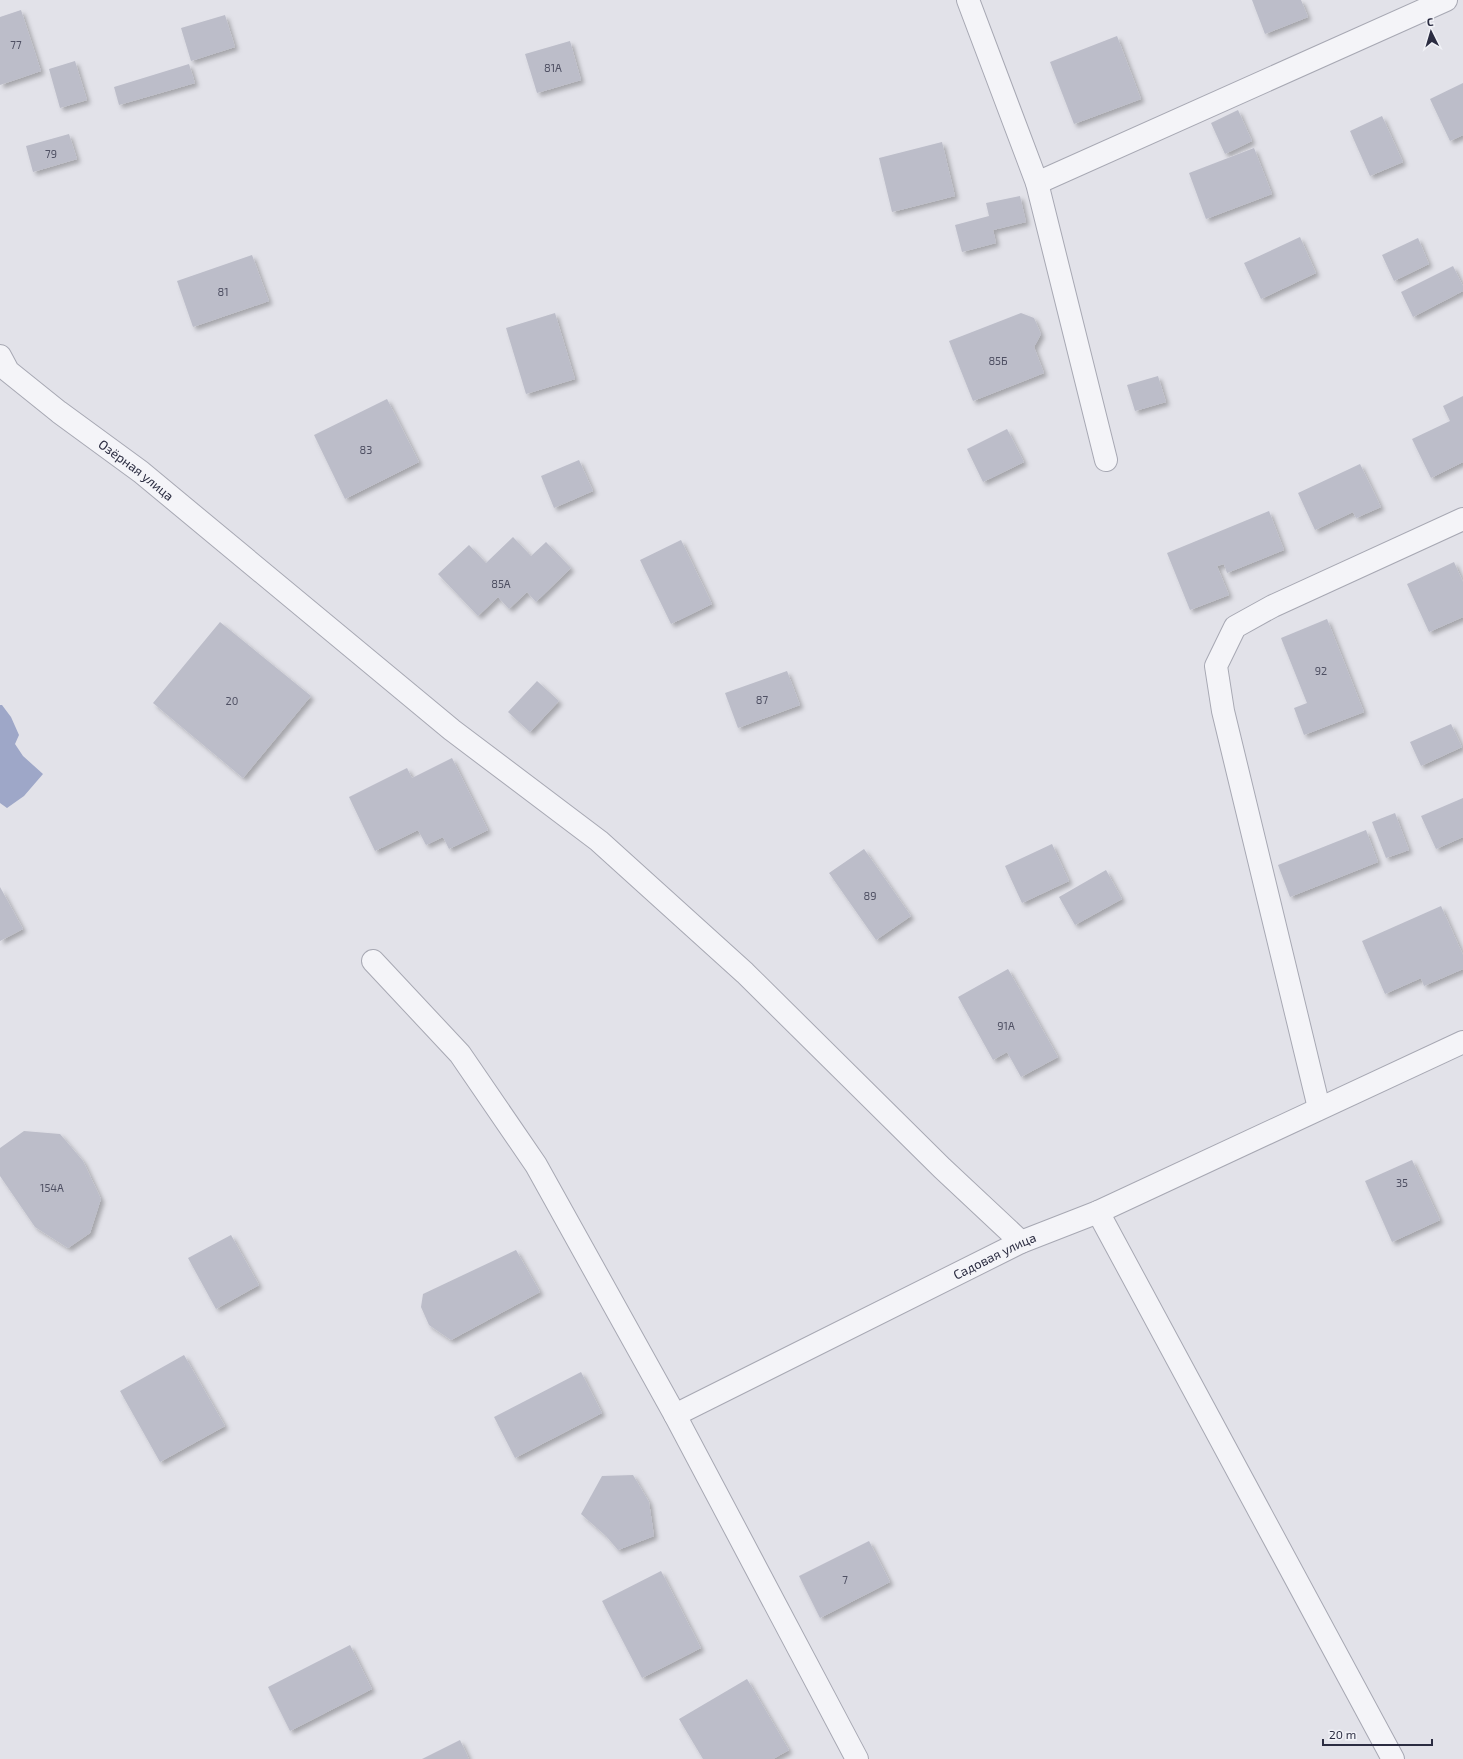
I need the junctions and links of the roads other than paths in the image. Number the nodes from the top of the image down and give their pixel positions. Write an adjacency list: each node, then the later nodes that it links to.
1 (968, 0): 3 (street)
2 (1446, 0): 3 (street)
3 (1038, 183): 5 (street)
4 (0, 356): 11 (street, Озёрная улица)
5 (1106, 460)
6 (1463, 519): 9 (street)
7 (372, 961): 12 (street)
8 (1463, 1042): 9 (street, Садовая улица)
9 (1319, 1108): 10 (street, Садовая улица)
10 (1098, 1212): 11 (street, Садовая улица); 14 (street)
11 (1021, 1242): 12 (street, Садовая улица)
12 (675, 1415): 13 (street)
13 (857, 1759)
14 (1393, 1759)

